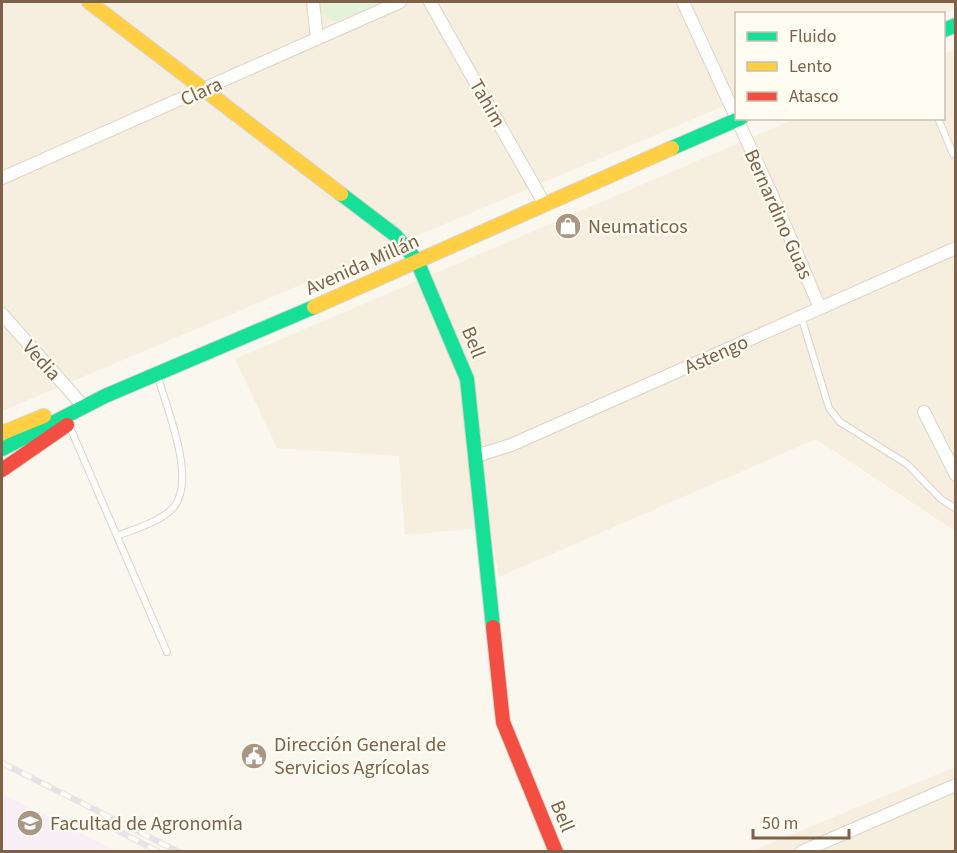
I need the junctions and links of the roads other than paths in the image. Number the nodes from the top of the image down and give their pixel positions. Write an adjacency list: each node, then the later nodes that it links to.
1 (89, 2): 7 (street, Bell)
2 (313, 2): 6 (street)
3 (400, 2): 6 (street, Clara)
4 (430, 2): 13 (street, Tahim)
5 (683, 2): 8 (street, Bernardino Guas)
6 (317, 39): 7 (street, Clara)
7 (205, 90): 12 (street, Clara); 15 (street, Bell)
8 (735, 112)
9 (739, 120): 13 (street, Avenida Millán); 16 (street, Bernardino Guas)
10 (939, 120): 11 (lane)
11 (953, 154)
12 (2, 178)
13 (545, 205): 15 (street, Avenida Millán)
14 (956, 248): 16 (street, Astengo)
15 (417, 261): 19 (street, Avenida Millán); 26 (street, Bell)
16 (820, 308): 18 (street, Astengo)
17 (2, 314): 21 (street, Vedia)
18 (801, 316): 26 (street, Astengo); 29 (lane)
19 (157, 374): 20 (street, Avenida Millán); 30 (lane)
20 (105, 396): 21 (street, Avenida Millán); 23 (street)
21 (79, 408): 24 (street); 25 (street, Avenida Millán)
22 (924, 412): 28 (street)
23 (68, 424): 27 (street); 30 (lane)
24 (2, 433)
25 (2, 449)
26 (476, 456): 33 (street, Bell)
27 (2, 470)
28 (956, 475)
29 (956, 509)
30 (117, 536): 31 (lane)
31 (166, 652)
32 (956, 785): 34 (street)
33 (556, 852)
34 (801, 852)

